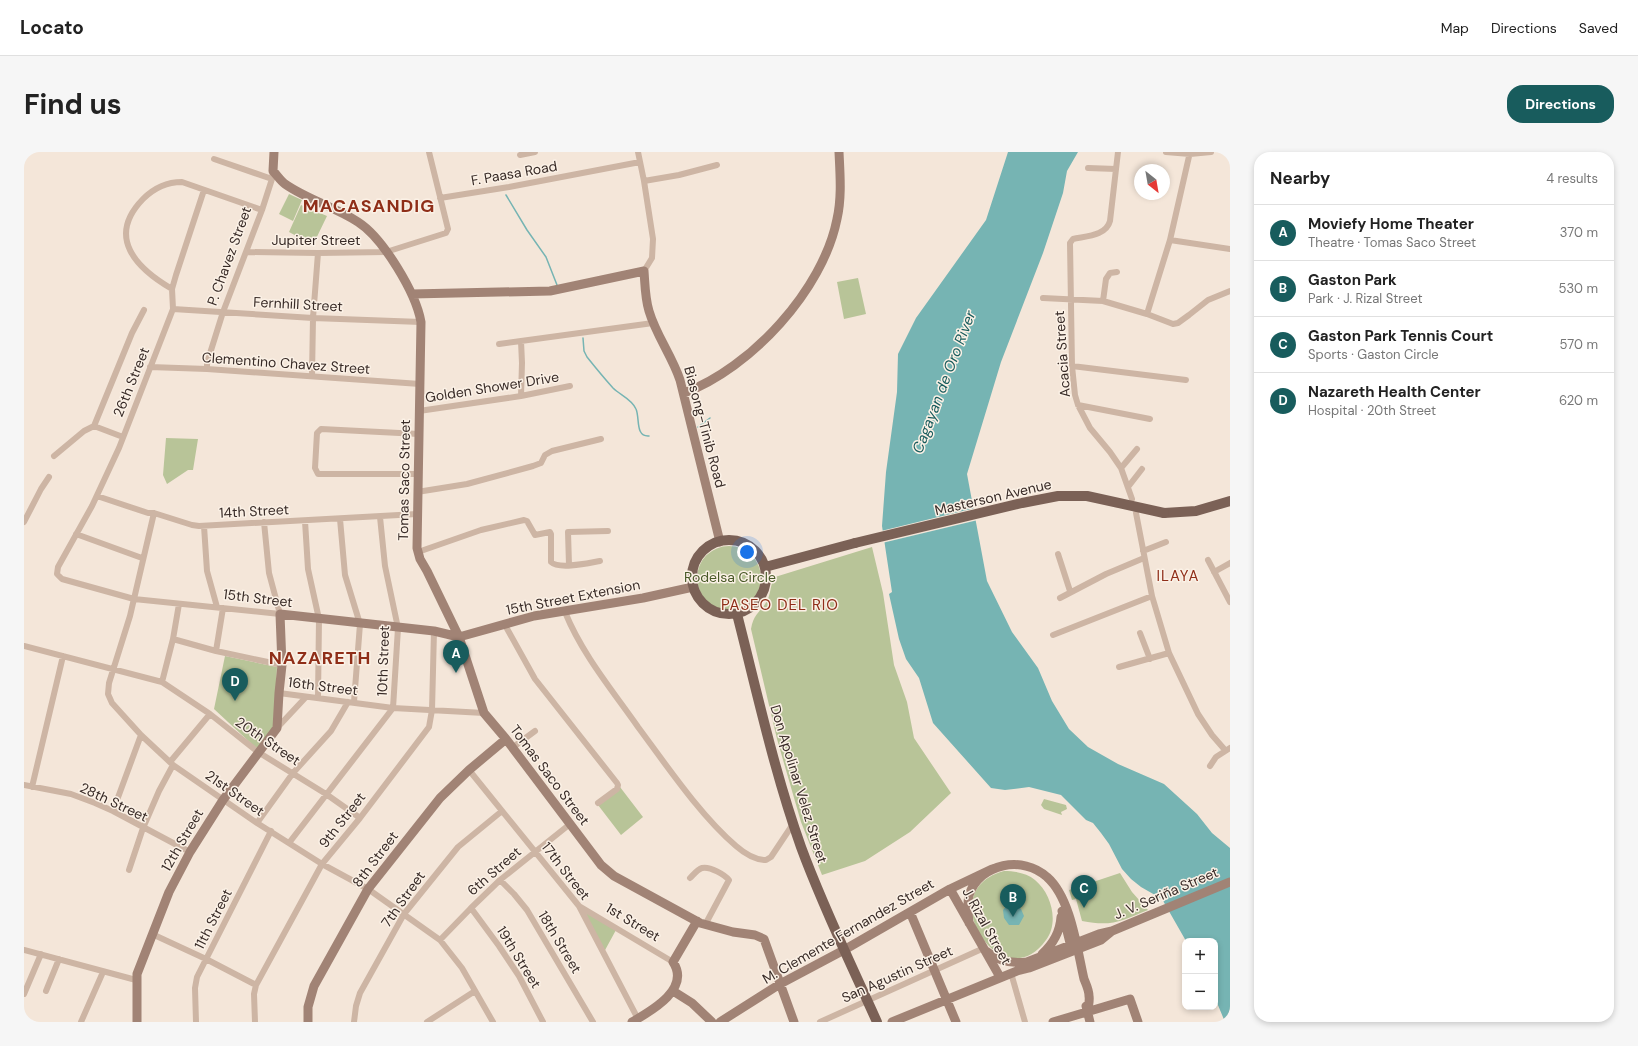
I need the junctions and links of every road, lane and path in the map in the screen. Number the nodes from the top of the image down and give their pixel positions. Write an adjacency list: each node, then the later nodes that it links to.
1 (274, 152): 17 (street, P. Chavez Street)
2 (429, 152): 20 (street)
3 (534, 152): 11 (street)
4 (638, 152): 13 (street)
5 (839, 152): 51 (street)
6 (1118, 152): 7 (street); 16 (street)
7 (1125, 152)
8 (1166, 152): 10 (street)
9 (1211, 152): 10 (street)
10 (1190, 153): 22 (street)
11 (520, 155)
12 (214, 159): 17 (street)
13 (640, 162): 18 (street); 20 (street, F. Paasa Road)
14 (717, 165): 18 (street)
15 (1088, 168): 16 (street)
16 (1116, 170): 33 (street, Acacia Street)
17 (272, 175): 21 (street, P. Chavez Street); 25 (street, Tomas Saco Street)
18 (644, 181): 27 (street)
19 (204, 190): 21 (street); 29 (street, 26th Street); 29 (street)
20 (440, 198): 25 (street, Jupiter Street)
21 (262, 210): 24 (street, P. Chavez Street)
22 (1170, 240): 23 (street); 38 (street)
23 (1230, 249)
24 (246, 252): 26 (street, Jupiter Street); 37 (street, P. Chavez Street)
25 (386, 252): 26 (street, Jupiter Street); 31 (street, Tomas Saco Street)
26 (318, 253): 39 (street)
27 (644, 271): 31 (street); 41 (street, Biasong-Tinib Road)
28 (1116, 272): 34 (street)
29 (172, 289): 35 (street, 26th Street)
30 (1230, 291): 38 (street)
31 (412, 294): 40 (street, Tomas Saco Street)
32 (1043, 298): 33 (street)
33 (1071, 298): 34 (street); 44 (street, Acacia Street)
34 (1103, 301): 38 (street)
35 (173, 309): 37 (street, Fernhill Street); 45 (street, 26th Street)
36 (144, 310): 56 (street)
37 (223, 312): 39 (street, Fernhill Street); 46 (street, P. Chavez Street)
38 (1147, 314)
39 (313, 318): 40 (street, Fernhill Street); 47 (street)
40 (421, 322): 49 (street, Tomas Saco Street)
41 (653, 323): 42 (street); 51 (street, Biasong-Tinib Road)
42 (521, 341): 43 (street); 52 (street)
43 (499, 344)
44 (1072, 366): 48 (street); 53 (street, Acacia Street)
45 (150, 367): 46 (street, Clementino Chavez Street); 58 (street, 26th Street)
46 (207, 369): 47 (street, Clementino Chavez Street)
47 (312, 376): 49 (street, Clementino Chavez Street)
48 (1186, 380)
49 (420, 384): 54 (street, Tomas Saco Street)
50 (570, 386): 52 (street, Golden Shower Drive)
51 (684, 393): 82 (street, Biasong-Tinib Road)
52 (521, 396): 54 (street, Golden Shower Drive)
53 (1078, 405): 55 (street); 62 (street, Acacia Street)
54 (419, 411): 57 (street, Tomas Saco Street)
55 (1150, 419)
56 (94, 426): 58 (street); 61 (street)
57 (419, 434): 64 (street, Tomas Saco Street); 64 (street)
58 (123, 437): 68 (street, 26th Street)
59 (601, 439): 67 (street)
60 (1138, 449): 62 (street)
61 (54, 456)
62 (1121, 468): 66 (street, Acacia Street)
63 (1142, 469): 66 (street)
64 (418, 474): 67 (street, Tomas Saco Street)
65 (49, 477): 77 (street)
66 (1128, 487): 69 (street, Acacia Street)
67 (417, 492): 73 (street, Tomas Saco Street)
68 (97, 496): 71 (street, 14th Street); 81 (street, 26th Street)
69 (1132, 499)
70 (1230, 501): 93 (main road, Masterson Avenue, bridge)
71 (154, 513): 79 (street, 14th Street); 87 (street, 21st Street)
72 (1136, 513): 84 (street)
73 (416, 514): 74 (street, 14th Street); 85 (street, Tomas Saco Street)
74 (380, 517): 75 (street, 14th Street); 110 (street, 10th Street)
75 (340, 519): 76 (street, 14th Street); 108 (street)
76 (305, 521): 78 (street, 14th Street); 107 (street)
77 (24, 522)
78 (264, 522): 79 (street, 14th Street); 105 (street)
79 (204, 526): 103 (street)
80 (608, 531): 92 (street)
81 (76, 534): 87 (street); 95 (street, 26th Street)
82 (720, 542): 93 (main road); 96 (main road)
83 (1166, 542): 84 (street)
84 (1143, 551): 88 (street)
85 (418, 552): 92 (street); 114 (street, Tomas Saco Street)
86 (1058, 554): 97 (street)
87 (142, 558): 100 (street, 21st Street)
88 (1144, 558): 97 (street); 98 (street)
89 (1208, 560): 94 (street)
90 (600, 561): 92 (street)
91 (1230, 563): 94 (street)
92 (569, 565)
93 (765, 567): 106 (main road)
94 (1214, 572): 101 (street)
95 (57, 574): 100 (street, 15th Street)
96 (694, 587): 104 (street, 15th Street Extension); 106 (main road)
97 (1070, 591): 99 (street)
98 (1152, 596): 113 (street); 118 (street)
99 (1060, 598)
100 (134, 599): 102 (street, 15th Street); 123 (street, 21st Street)
101 (1230, 602)
102 (180, 604): 103 (street, 15th Street); 115 (street)
103 (220, 608): 105 (street, 15th Street); 117 (street)
104 (565, 612): 109 (street, 15th Street Extension); 154 (street)
105 (280, 614): 107 (street, 15th Street); 121 (street)
106 (737, 614): 154 (main road, Don Apolinar Velez Street)
107 (319, 619): 108 (street, 15th Street); 127 (street)
108 (360, 624): 110 (street, 15th Street); 128 (street)
109 (505, 625): 114 (street, 15th Street Extension); 148 (street)
110 (398, 628): 111 (street, 15th Street); 129 (street, 10th Street)
111 (434, 631): 114 (street, 15th Street); 130 (street, 9th Street)
112 (1140, 633): 120 (street)
113 (1053, 635)
114 (459, 637): 131 (street, Tomas Saco Street)
115 (173, 639): 117 (street, 16th Street); 124 (street)
116 (24, 646): 119 (street, 20th Street)
117 (216, 651): 121 (street, 16th Street)
118 (1168, 653): 120 (street); 138 (street)
119 (62, 656): 123 (street, 20th Street); 145 (street)
120 (1150, 659): 122 (street)
121 (282, 665): 125 (street)
122 (1119, 667)
123 (113, 669): 124 (street, 20th Street); 135 (street, 21st Street)
124 (162, 682): 132 (street, 20th Street)
125 (279, 693): 126 (street, 16th Street); 133 (street)
126 (306, 697): 127 (street, 16th Street); 133 (street, 12th Street)
127 (318, 698): 128 (street, 16th Street)
128 (351, 702): 129 (street, 16th Street); 143 (street)
129 (393, 708): 130 (street, 16th Street); 146 (street, 10th Street)
130 (432, 710): 131 (street, 16th Street); 151 (street, 9th Street)
131 (484, 713): 136 (street, Tomas Saco Street)
132 (210, 714): 139 (street, 20th Street); 140 (street)
133 (277, 728): 139 (street, 12th Street)
134 (535, 731): 137 (street)
135 (141, 734): 140 (street, 21st Street); 149 (street)
136 (506, 740): 137 (street, Tomas Saco Street); 142 (street, 8th Street)
137 (512, 748): 153 (street, Tomas Saco Street)
138 (1228, 749): 141 (street)
139 (258, 752): 143 (street, 20th Street); 147 (street, 12th Street)
140 (172, 763): 147 (street, 21st Street); 155 (street)
141 (1210, 766)
142 (469, 770): 150 (street, 17th Street); 166 (street, 8th Street)
143 (294, 773): 146 (street, 20th Street); 152 (street)
144 (24, 785): 145 (street, 28th Street)
145 (32, 786): 149 (street, 28th Street)
146 (326, 794): 151 (street, 20th Street); 157 (street, 10th Street)
147 (223, 800): 152 (street, 21st Street); 159 (street, 12th Street)
148 (598, 803)
149 (113, 811): 155 (street, 28th Street)
150 (502, 811): 158 (street, 17th Street); 173 (street, 7th Street)
151 (360, 818): 160 (street, 9th Street)
152 (257, 823): 156 (street, 21st Street)
153 (570, 824): 158 (street, 6th Street); 174 (street, Tomas Saco Street)
154 (794, 824): 184 (main road, Don Apolinar Velez Street)
155 (143, 828): 159 (street, 28th Street); 162 (street)
156 (271, 831): 157 (street, 21st Street); 187 (street, 11th Street)
157 (289, 843): 160 (street, 21st Street)
158 (536, 851): 164 (street, 6th Street); 169 (street, 17th Street)
159 (190, 852): 178 (street, 12th Street)
160 (322, 864): 166 (street, 21st Street); 197 (street, 9th Street)
161 (992, 869): 167 (street, M. Clemente Fernandez Street); 168 (street); 175 (street)
162 (129, 870)
163 (690, 878): 174 (street)
164 (500, 880): 170 (street, 6th Street); 215 (street, 18th Street)
165 (1230, 882): 177 (street, J. V. Seriña Street)
166 (368, 889): 173 (street, 21st Street); 210 (street, 8th Street)
167 (950, 889): 172 (street, M. Clemente Fernandez Street); 175 (street, J. Rizal Street)
168 (1060, 896): 171 (street); 176 (street)
169 (579, 906): 189 (street, 1st Street); 205 (street, 17th Street)
170 (470, 908): 180 (street, 6th Street); 214 (street, 19th Street)
171 (1061, 909): 181 (street); 186 (street)
172 (910, 912): 184 (street, M. Clemente Fernandez Street); 191 (street)
173 (404, 914): 180 (street, 21st Street); 211 (street, 7th Street)
174 (701, 923): 189 (street); 196 (street, Tomas Saco Street)
175 (969, 923): 182 (street, J. Rizal Street)
176 (1073, 927): 179 (street); 181 (street)
177 (1112, 931): 179 (street, J. V. Seriña Street); 181 (street, J. V. Seriña Street)
178 (152, 934): 187 (street); 195 (street, 12th Street)
179 (1099, 934): 181 (street, J. V. Seriña Street)
180 (440, 940): 199 (street, 21st Street)
181 (1075, 947): 186 (street); 193 (street); 204 (street)
182 (984, 948): 190 (street); 191 (street, San Agustin Street); 194 (street, J. Rizal Street)
183 (24, 950): 185 (street)
184 (844, 950): 196 (street, M. Clemente Fernandez Street); 203 (main road, Don Apolinar Velez Street)
185 (41, 954): 188 (street); 201 (street)
186 (1036, 958): 190 (street)
187 (206, 959): 197 (street); 208 (street, 11th Street)
188 (59, 960): 192 (street); 198 (street)
189 (673, 962): 200 (street)
190 (1027, 962): 193 (street)
191 (935, 971): 202 (street); 203 (street, San Agustin Street)
192 (103, 972): 195 (street); 206 (street)
193 (1014, 972): 194 (street); 223 (street, J. Rizal Street)
194 (1000, 977): 202 (street)
195 (136, 980): 207 (street, 12th Street)
196 (780, 984): 217 (street, M. Clemente Fernandez Street); 218 (street)
197 (256, 985): 209 (street, 9th Street)
198 (46, 991)
199 (475, 991): 212 (street); 213 (street, 21st Street)
200 (673, 991): 205 (street); 216 (street)
201 (24, 994)
202 (947, 999): 221 (street); 222 (street)
203 (868, 1001): 219 (street, San Agustin Street); 220 (main road, Don Apolinar Velez Street)
204 (1088, 1011): 224 (street); 225 (street); 226 (street)
205 (635, 1020)
206 (81, 1022)
207 (137, 1022)
208 (196, 1022)
209 (254, 1022)
210 (308, 1022)
211 (354, 1022)
212 (427, 1022)
213 (493, 1022)
214 (543, 1022)
215 (593, 1022)
216 (712, 1022)
217 (720, 1022)
218 (794, 1022)
219 (820, 1022)
220 (877, 1022)
221 (893, 1022)
222 (956, 1022)
223 (1025, 1022)
224 (1053, 1022)
225 (1090, 1022)
226 (1138, 1022)

